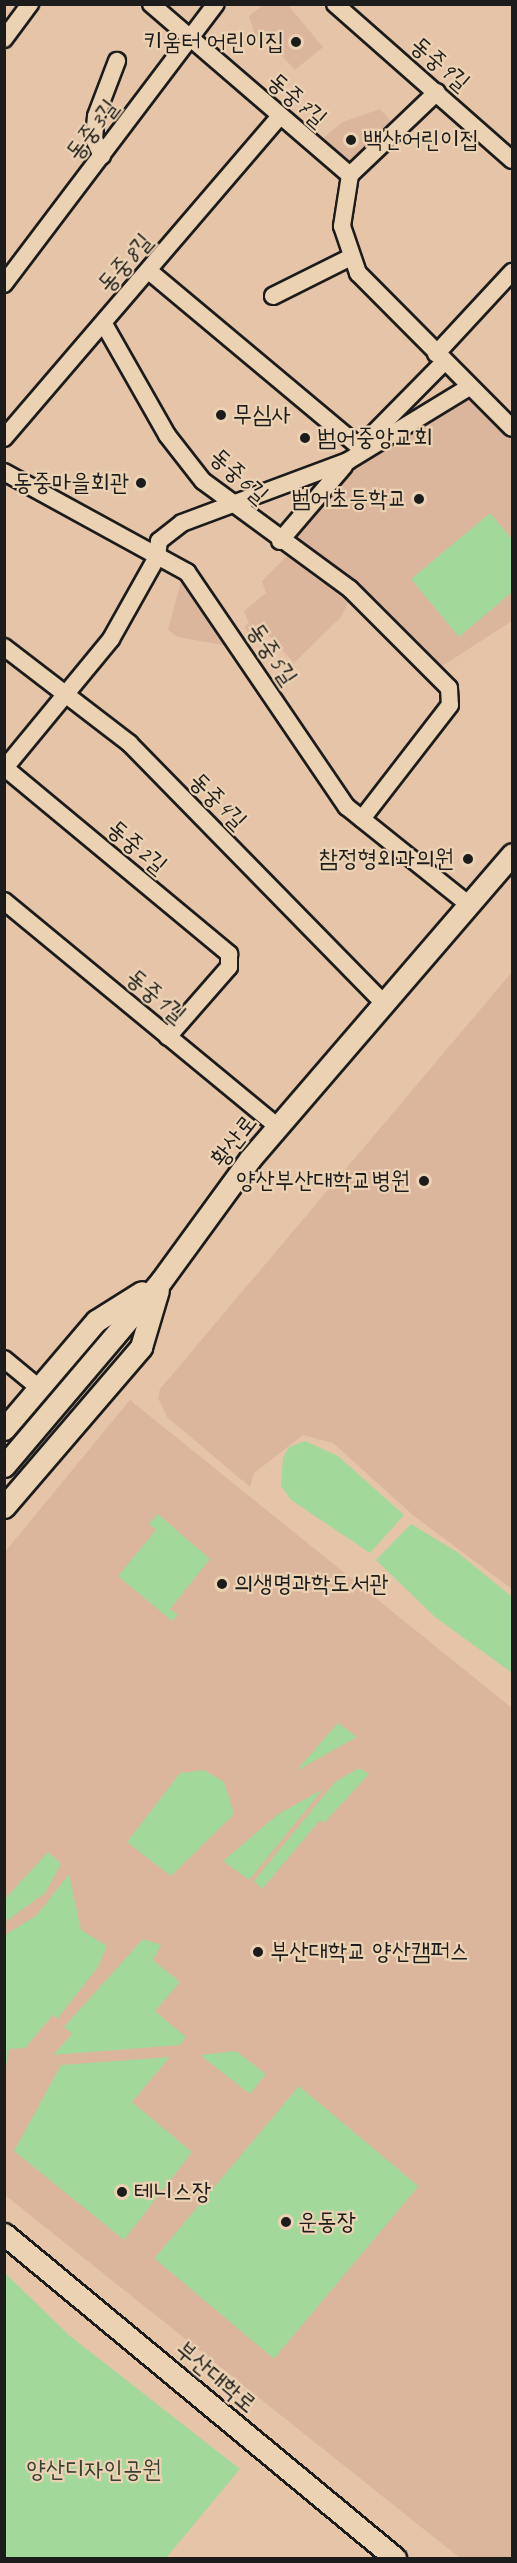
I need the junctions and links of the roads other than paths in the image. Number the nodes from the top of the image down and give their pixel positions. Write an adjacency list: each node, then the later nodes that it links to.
1 (30, 4): 6 (street)
2 (151, 4): 5 (street, 동중7길)
3 (216, 4): 5 (street, 동중3길)
4 (335, 4): 8 (street, 동중9길)
5 (192, 38): 9 (street, 동중7길); 10 (street, 동중3길)
6 (4, 39)
7 (117, 61): 10 (street)
8 (437, 92): 11 (street, 동중9길); 12 (street)
9 (278, 118): 12 (street, 동중7길); 14 (street, 동중8길)
10 (102, 156): 16 (street, 동중3길)
11 (513, 160)
12 (350, 175): 13 (street)
13 (351, 257): 17 (street); 19 (street)
14 (149, 271): 18 (street, 동중8길); 23 (street)
15 (513, 272): 19 (street)
16 (4, 284)
17 (273, 296)
18 (104, 324): 22 (street, 동중8길); 26 (street, 동중6길)
19 (440, 358): 20 (street); 23 (street)
20 (470, 387): 21 (street); 23 (street)
21 (513, 428)
22 (4, 438)
23 (362, 447): 24 (street)
24 (348, 461): 26 (street, 동중2길); 27 (street)
25 (4, 472): 28 (street, 동중5길)
26 (230, 506): 27 (street, 동중6길); 28 (street, 동중2길)
27 (280, 541): 32 (street, 동중6길)
28 (157, 557): 30 (street, 동중2길); 32 (street, 동중5길)
29 (4, 648): 30 (street, 동중4길)
30 (67, 694): 31 (street, 동중2길); 36 (street, 동중4길)
31 (5, 768): 37 (street, 동중2길)
32 (362, 819): 35 (street, 동중5길)
33 (513, 854): 35 (main road, 황산로)
34 (4, 901): 37 (street, 동중1길)
35 (468, 904): 36 (main road, 황산로)
36 (384, 1003): 38 (main road, 황산로)
37 (168, 1037): 38 (street, 동중1길)
38 (278, 1126): 39 (main road, 황산로)
39 (161, 1281): 41 (main road); 43 (main road, 황산로); 44 (main road)
40 (4, 1359): 41 (street)
41 (39, 1388): 42 (main road)
42 (4, 1429)
43 (4, 1466)
44 (4, 1507)
45 (4, 2234): 46 (main road, 부산대학로)
46 (395, 2559)

